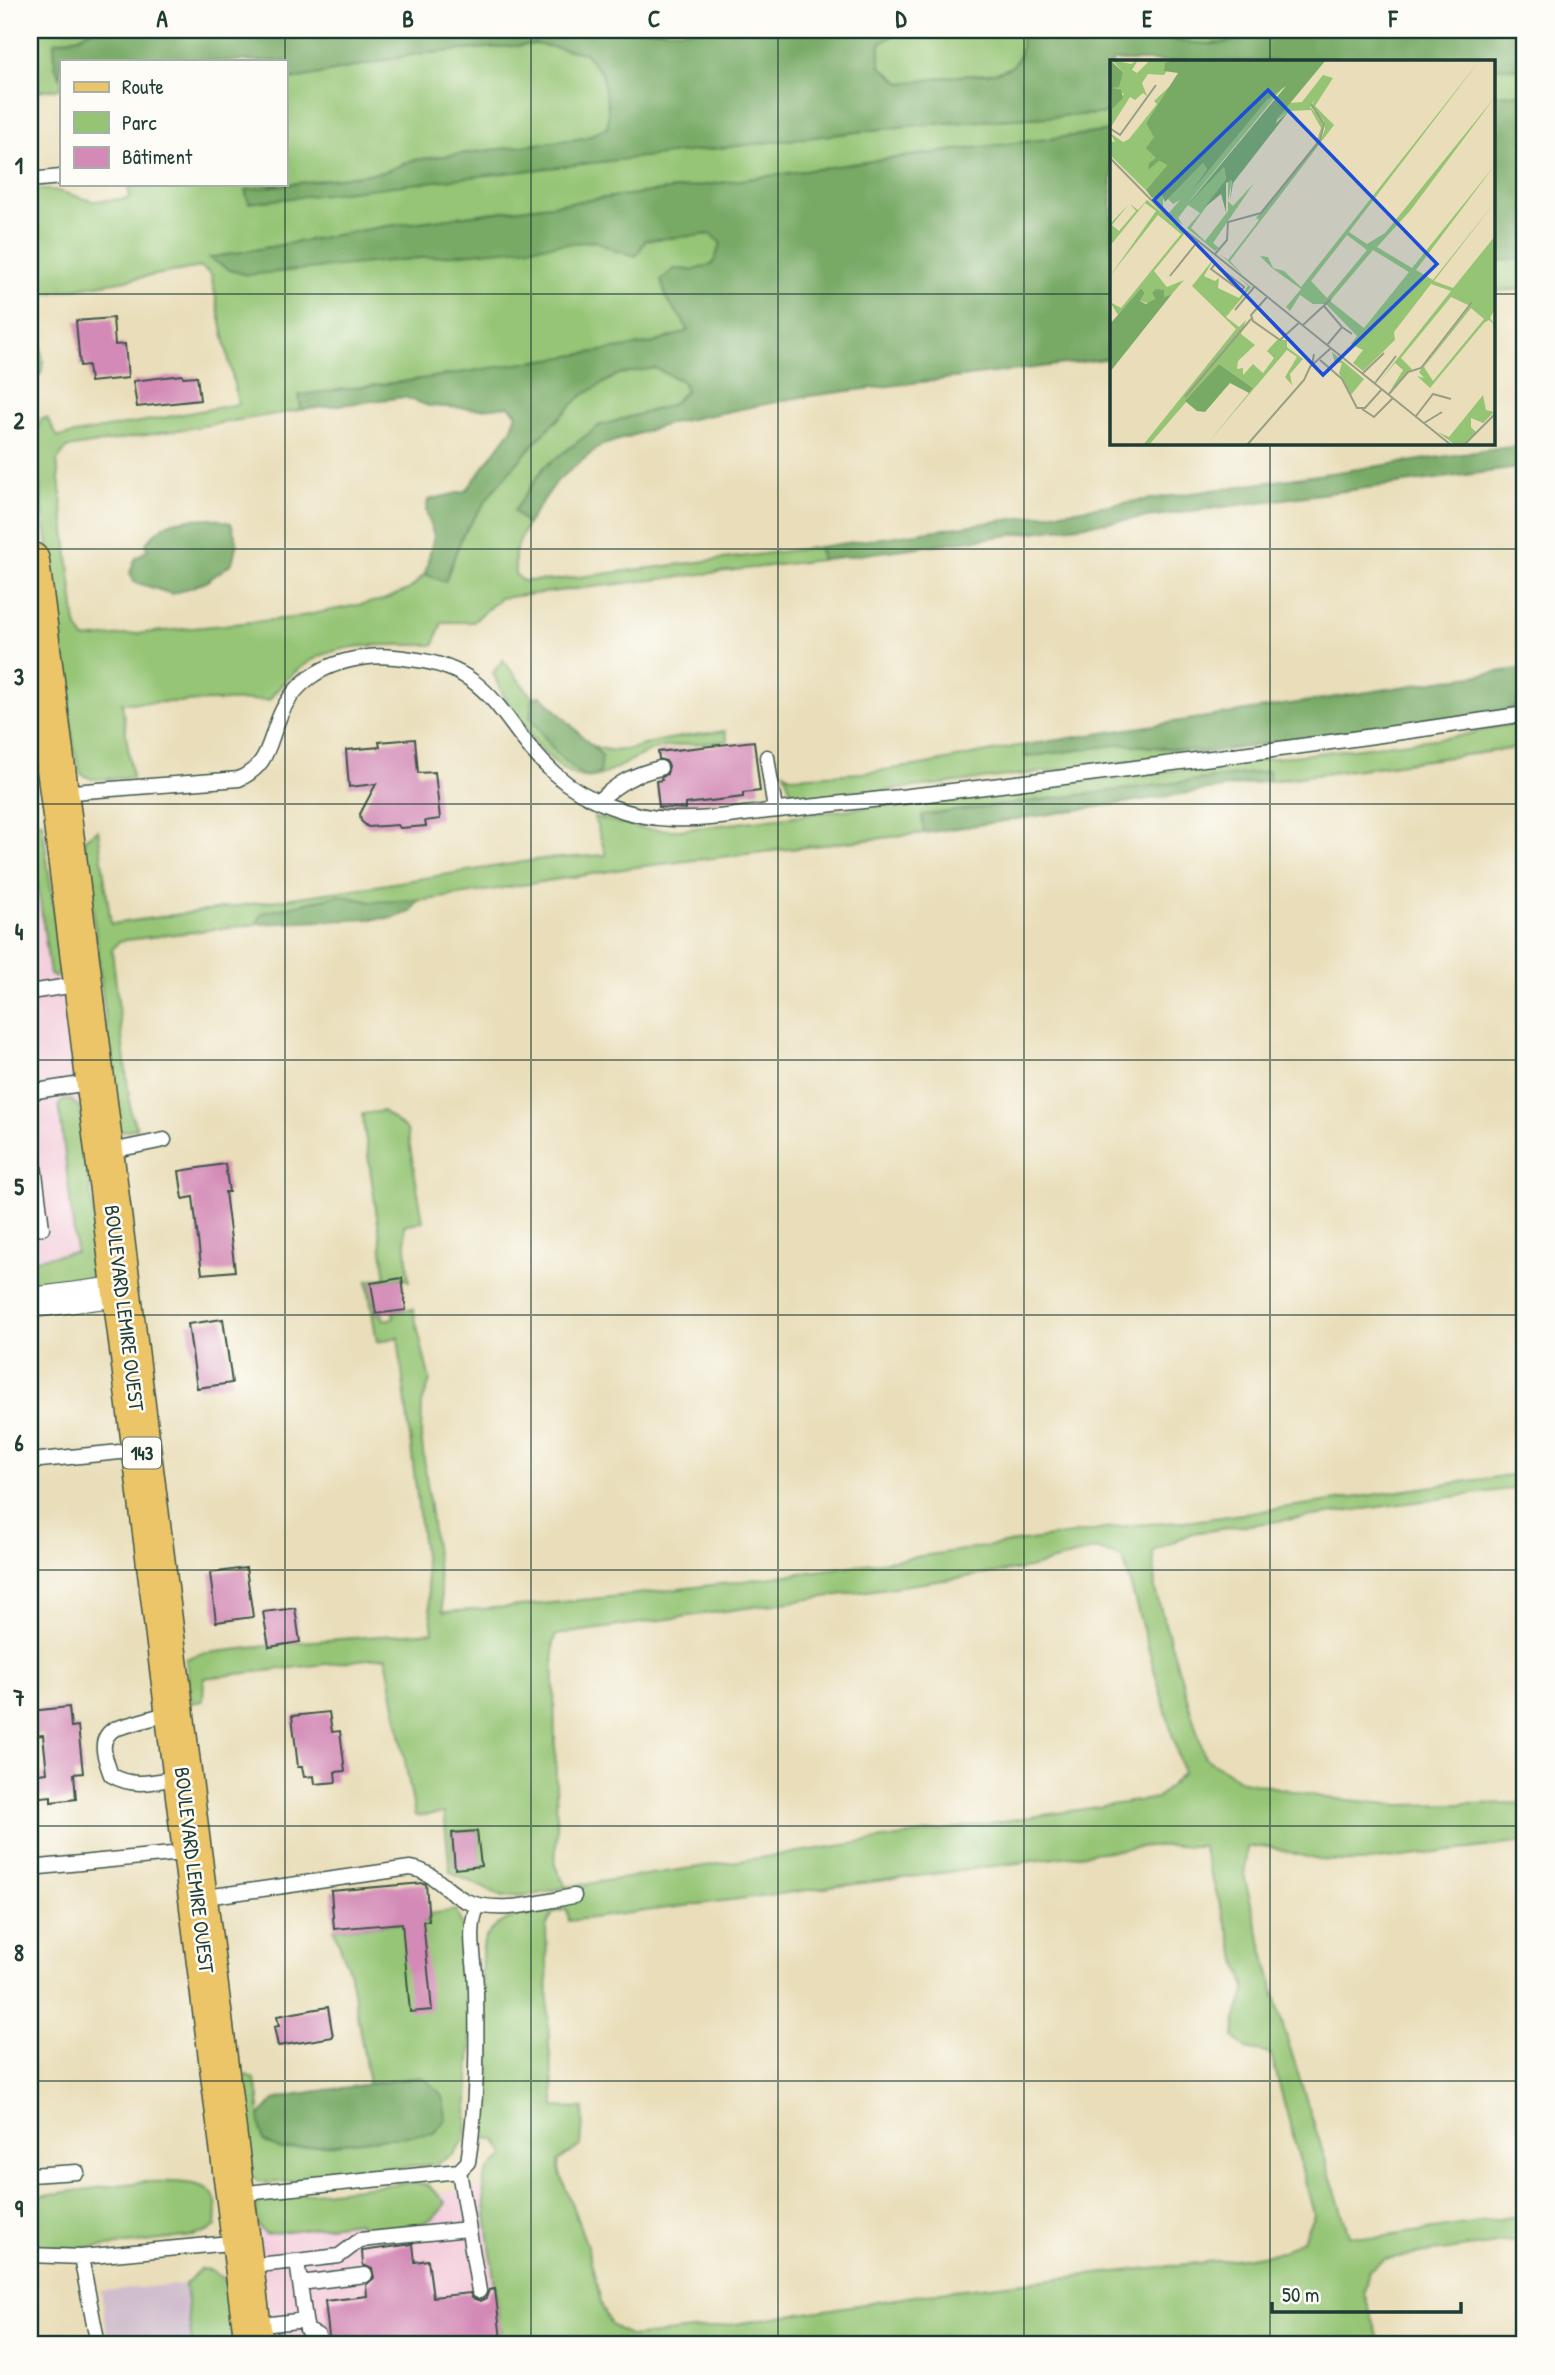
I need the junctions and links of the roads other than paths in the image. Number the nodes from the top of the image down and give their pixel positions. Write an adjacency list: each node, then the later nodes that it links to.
1 (60, 177): 2 (lane)
2 (30, 180)
3 (31, 582): 7 (main road, BOULEVARD LEMIRE OUEST / 143)
4 (1525, 714): 9 (lane)
5 (767, 757): 9 (lane)
6 (660, 768): 8 (lane)
7 (59, 793): 8 (lane); 10 (main road, BOULEVARD LEMIRE OUEST / 143)
8 (598, 801): 9 (lane)
9 (775, 810)
10 (83, 984): 11 (lane); 12 (main road, BOULEVARD LEMIRE OUEST / 143)
11 (30, 992)
12 (96, 1082): 13 (lane); 16 (main road, BOULEVARD LEMIRE OUEST / 143)
13 (30, 1092)
14 (30, 1134): 17 (lane)
15 (164, 1140): 16 (lane)
16 (104, 1152): 18 (main road, BOULEVARD LEMIRE OUEST / 143)
17 (30, 1229)
18 (122, 1291): 19 (street); 20 (main road, BOULEVARD LEMIRE OUEST / 143)
19 (30, 1303)
20 (141, 1450): 21 (lane); 22 (main road, BOULEVARD LEMIRE OUEST / 143)
21 (30, 1461)
22 (174, 1711): 23 (main road, BOULEVARD LEMIRE OUEST / 143); 23 (lane)
23 (183, 1777): 24 (main road, BOULEVARD LEMIRE OUEST / 143)
24 (192, 1852): 25 (lane); 27 (main road, BOULEVARD LEMIRE OUEST / 143)
25 (30, 1868)
26 (574, 1896): 28 (lane)
27 (198, 1898): 28 (lane); 32 (main road, BOULEVARD LEMIRE OUEST / 143)
28 (478, 1905): 29 (lane)
29 (459, 2171): 32 (lane); 33 (lane)
30 (77, 2172): 31 (lane)
31 (30, 2175)
32 (235, 2194): 34 (main road, BOULEVARD LEMIRE OUEST / 143)
33 (468, 2229): 37 (lane); 40 (lane)
34 (243, 2254): 36 (lane); 37 (lane); 42 (main road, BOULEVARD LEMIRE OUEST / 143)
35 (30, 2255): 36 (lane)
36 (81, 2257): 43 (lane)
37 (297, 2261): 39 (lane)
38 (365, 2275): 39 (lane)
39 (300, 2283): 41 (lane)
40 (479, 2291)
41 (305, 2320): 42 (lane); 44 (lane)
42 (253, 2336)
43 (98, 2345)
44 (319, 2345)

